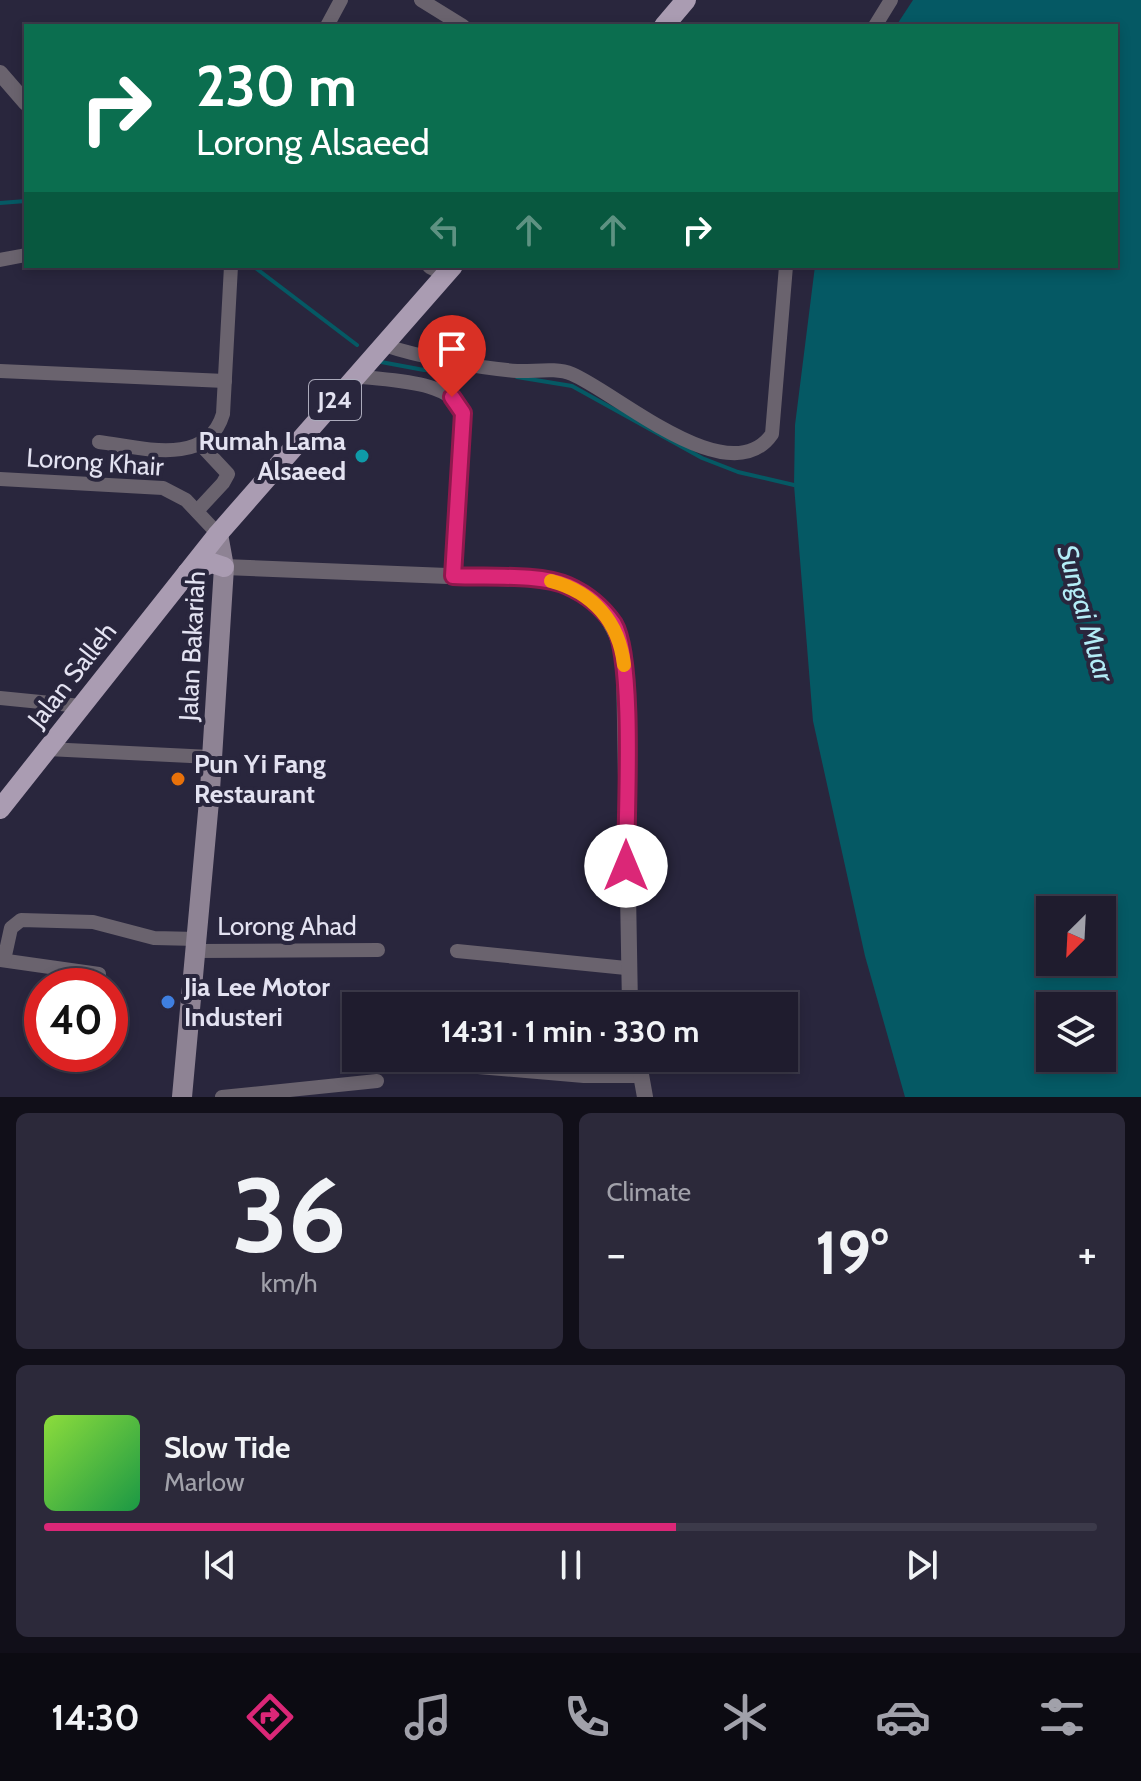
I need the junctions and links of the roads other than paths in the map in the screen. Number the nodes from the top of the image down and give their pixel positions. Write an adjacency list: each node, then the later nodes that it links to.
1 (421, 0): 7 (street)
2 (675, 0): 8 (main road)
3 (686, 0): 8 (main road)
4 (891, 0): 9 (street)
5 (341, 2): 6 (street)
6 (328, 24)
7 (460, 24)
8 (666, 24)
9 (876, 24)
10 (3, 84): 11 (street)
11 (24, 101)
12 (24, 255): 13 (street)
13 (0, 260)
14 (231, 268): 20 (street)
15 (786, 268): 17 (street)
16 (443, 269): 17 (main road, J24)
17 (384, 345): 19 (main road, J24)
18 (0, 371): 20 (street)
19 (356, 376): 25 (main road, J24); 28 (street)
20 (225, 381): 22 (street)
21 (99, 442): 22 (street)
22 (200, 444): 24 (street)
23 (0, 479): 24 (street, Lorong Khair)
24 (197, 511): 25 (street, Lorong Khair)
25 (218, 534): 26 (main road, Jalan Bakariah); 27 (main road, J24)
26 (224, 567): 27 (main road); 28 (street); 32 (main road, Jalan Bakariah)
27 (186, 574): 30 (main road, Jalan Salleh / J24)
28 (453, 576): 39 (street)
29 (0, 698): 30 (street)
30 (81, 706): 31 (main road, Jalan Salleh / J24)
31 (47, 749): 32 (street); 33 (main road, Jalan Salleh / J24)
32 (211, 757): 34 (main road, Jalan Bakariah)
33 (0, 808)
34 (196, 945): 35 (street, Lorong Ahad); 37 (street, Lorong Ahad); 45 (main road, Jalan Bakariah)
35 (378, 950)
36 (457, 951): 39 (street)
37 (2, 960): 38 (street)
38 (57, 968)
39 (626, 968): 40 (street)
40 (629, 992)
41 (537, 1072): 43 (street)
42 (641, 1072): 43 (street)
43 (642, 1076): 47 (street)
44 (377, 1081): 46 (street)
45 (182, 1097)
46 (222, 1097)
47 (645, 1097)

